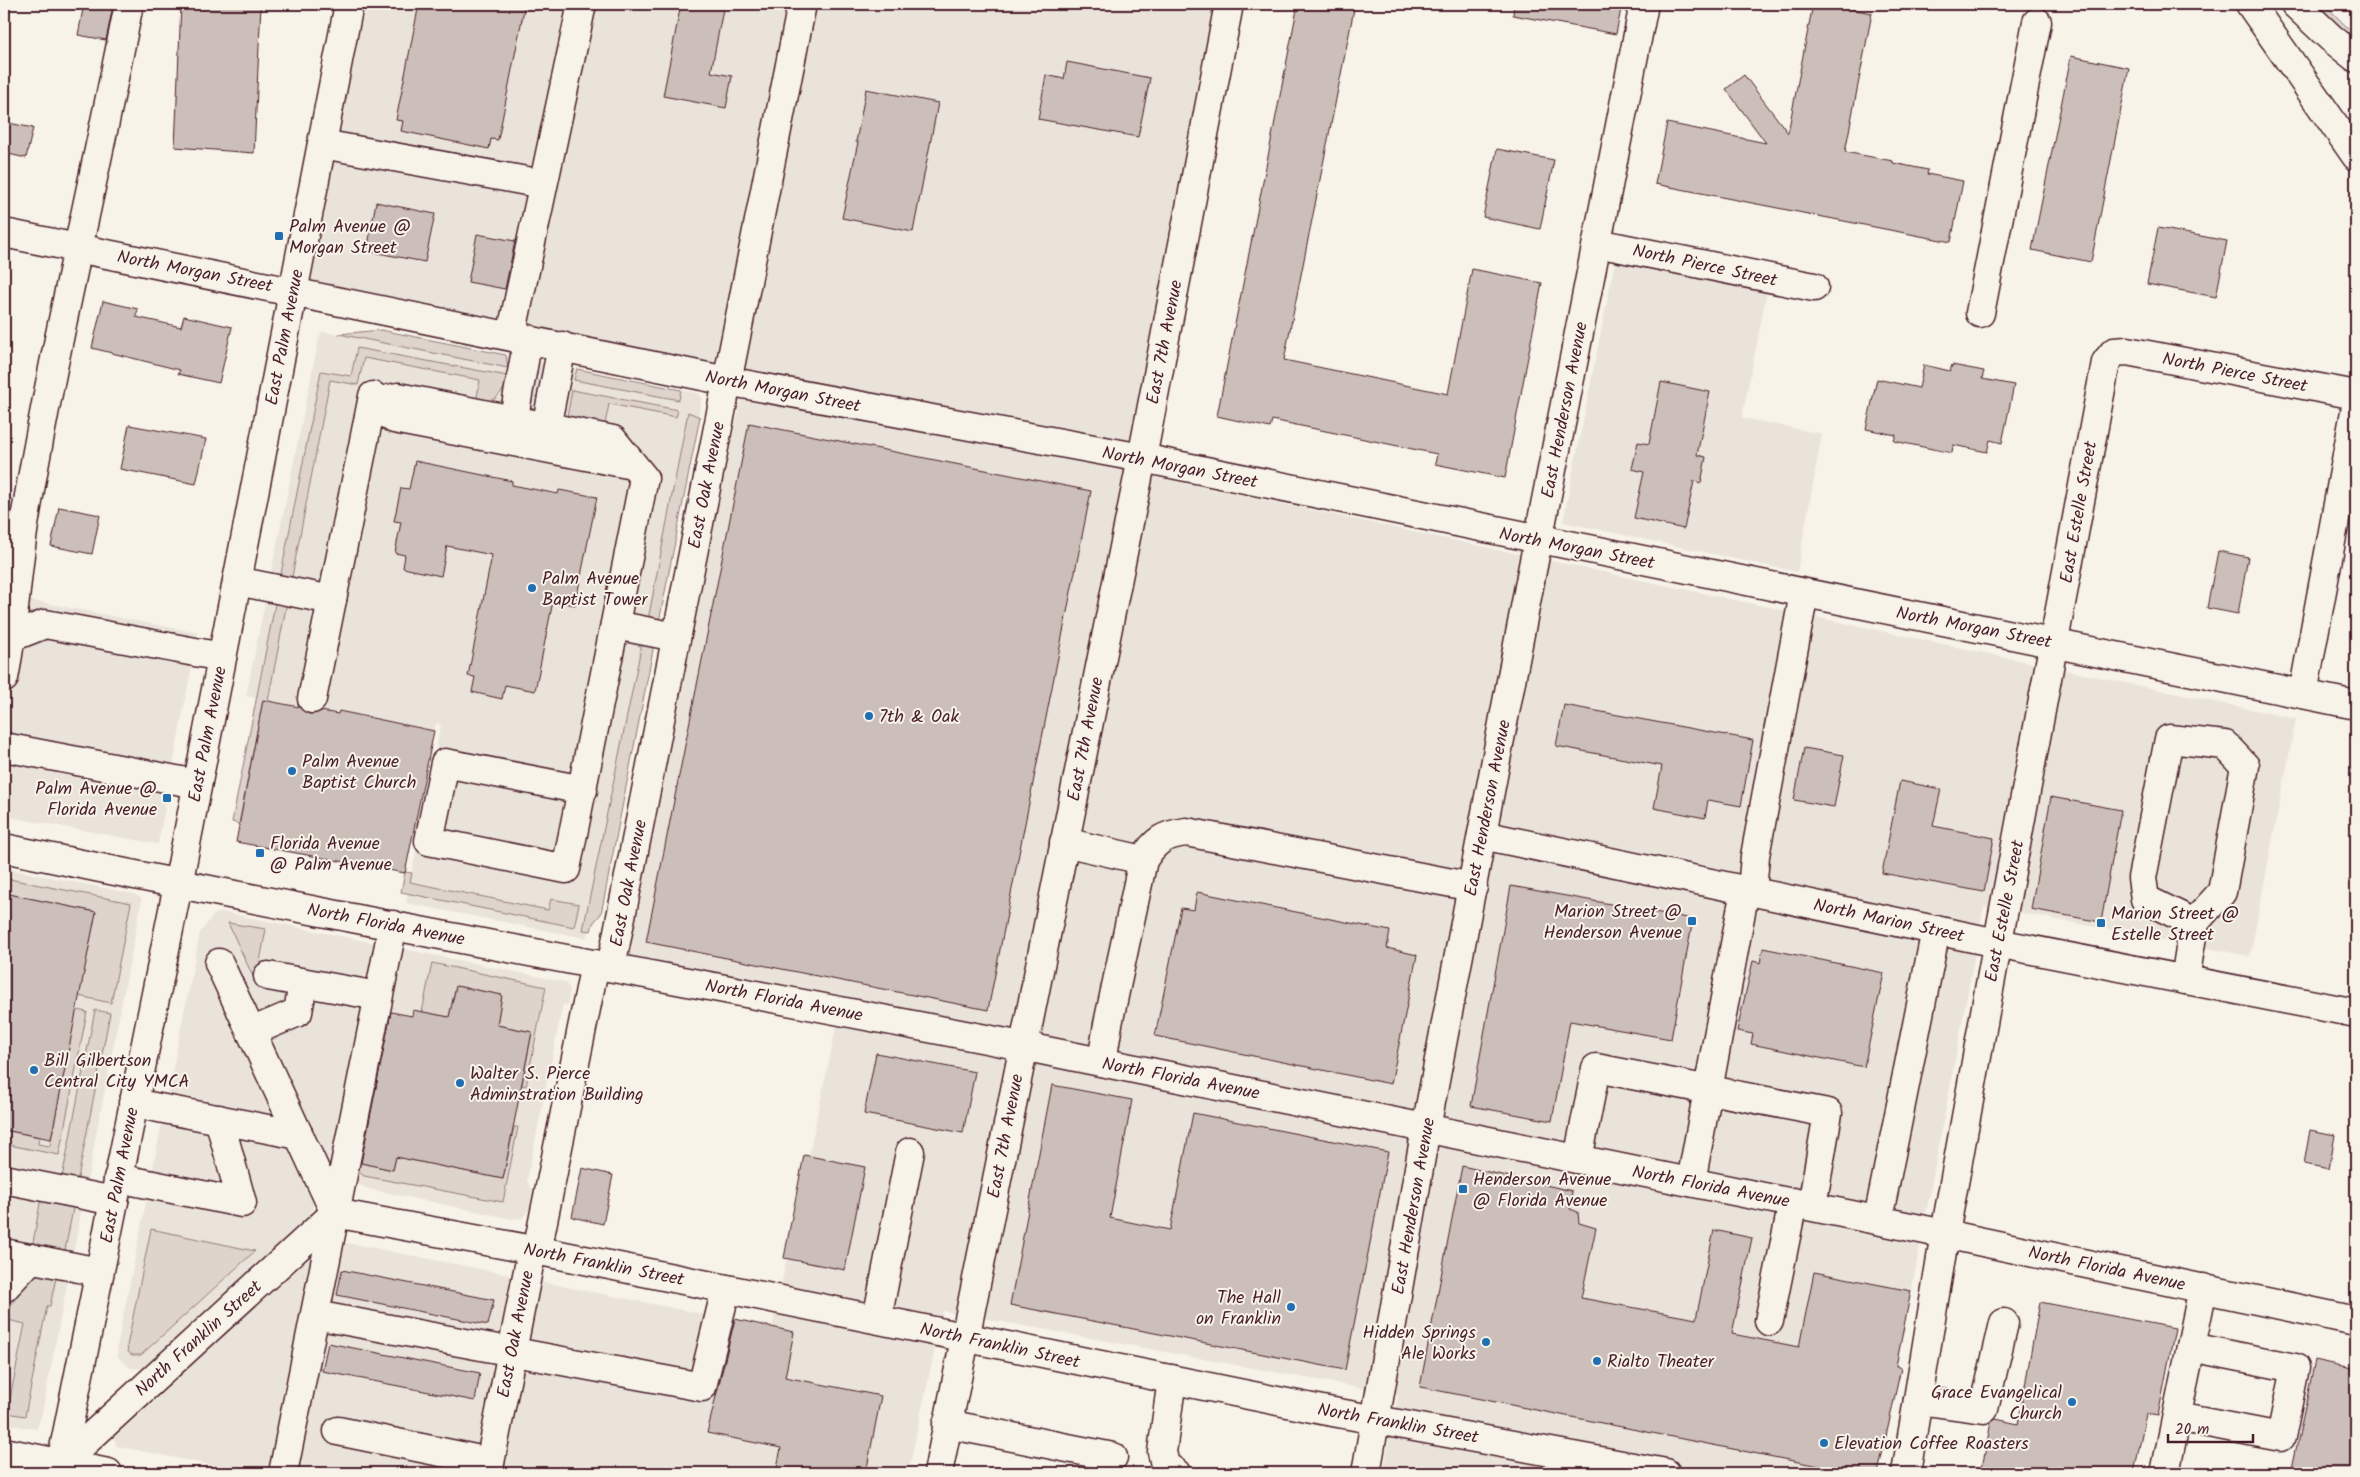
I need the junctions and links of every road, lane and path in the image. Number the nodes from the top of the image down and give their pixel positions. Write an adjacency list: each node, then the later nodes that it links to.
1 (129, 4): 16 (main road)
2 (349, 4): 11 (main road, East Palm Avenue)
3 (582, 4): 13 (main road)
4 (802, 4): 23 (main road, East Oak Avenue)
5 (1228, 4): 28 (main road, East 7th Avenue)
6 (1644, 4): 15 (main road, East Henderson Avenue)
7 (2250, 4): 12 (main road)
8 (2295, 4): 10 (main road)
9 (2037, 22): 19 (main road)
10 (2356, 58)
11 (322, 144): 13 (main road); 18 (main road, East Palm Avenue)
12 (2356, 156)
13 (543, 184): 20 (main road)
14 (4, 232): 16 (main road, North Morgan Street)
15 (1597, 243): 17 (main road, North Pierce Street); 29 (main road, East Henderson Avenue)
16 (77, 247): 18 (main road, North Morgan Street); 34 (main road)
17 (1814, 287)
18 (294, 290): 20 (main road, North Morgan Street); 30 (main road, East Palm Avenue)
19 (1980, 313)
20 (520, 337): 21 (main road, North Morgan Street); 26 (main road)
21 (562, 346): 23 (main road, North Morgan Street); 27 (main road)
22 (2114, 352): 24 (main road, North Pierce Street); 36 (main road, East Estelle Street)
23 (727, 381): 28 (main road, North Morgan Street); 35 (main road, East Oak Avenue)
24 (2356, 395)
25 (2356, 406): 39 (main road)
26 (511, 431): 27 (main road); 32 (main road)
27 (544, 437): 33 (main road)
28 (1142, 458): 29 (main road, North Morgan Street); 46 (main road, East 7th Avenue)
29 (1538, 540): 31 (main road, North Morgan Street); 45 (main road, East Henderson Avenue)
30 (236, 581): 32 (main road); 37 (main road, East Palm Avenue)
31 (1804, 593): 36 (main road, North Morgan Street); 51 (main road)
32 (332, 600): 40 (main road)
33 (615, 625): 35 (main road); 44 (main road)
34 (8, 636): 37 (main road); 38 (main road)
35 (676, 637): 57 (main road, East Oak Avenue)
36 (2054, 642): 39 (main road, North Morgan Street); 55 (main road, East Estelle Street)
37 (222, 657): 43 (main road, East Palm Avenue)
38 (4, 678)
39 (2303, 694): 41 (main road, North Morgan Street)
40 (312, 699)
41 (2356, 705)
42 (4, 747): 43 (main road)
43 (197, 784): 49 (main road, East Palm Avenue)
44 (583, 790): 44 (main road)
45 (1482, 835): 50 (main road, East Henderson Avenue); 51 (main road, North Marion Street)
46 (1064, 842): 48 (main road); 64 (main road, East 7th Avenue)
47 (4, 848): 49 (main road, North Florida Avenue)
48 (1143, 860): 50 (main road); 65 (main road)
49 (178, 884): 53 (main road, North Florida Avenue); 67 (main road, East Palm Avenue)
50 (1473, 887): 69 (main road, East Henderson Avenue)
51 (1748, 890): 54 (main road, North Marion Street); 66 (main road)
52 (2194, 923): 52 (main road); 59 (main road)
53 (393, 925): 57 (main road, North Florida Avenue); 61 (main road)
54 (1936, 930): 55 (main road, North Marion Street); 78 (main road)
55 (1998, 943): 59 (main road, North Marion Street); 79 (main road, East Estelle Street)
56 (219, 963): 63 (main road)
57 (603, 965): 64 (main road, North Florida Avenue); 80 (main road, East Oak Avenue)
58 (268, 976): 60 (main road)
59 (2185, 980): 62 (main road, North Marion Street)
60 (303, 983): 61 (main road); 63 (main road)
61 (378, 996): 77 (main road)
62 (2356, 1013)
63 (251, 1032): 70 (main road)
64 (1023, 1046): 65 (main road, North Florida Avenue); 92 (main road, East 7th Avenue)
65 (1102, 1062): 69 (main road, North Florida Avenue)
66 (1708, 1090): 72 (main road); 74 (main road); 76 (main road)
67 (133, 1104): 68 (main road); 75 (main road, East Palm Avenue)
68 (219, 1119): 70 (main road); 75 (main road)
69 (1426, 1128): 72 (main road, North Florida Avenue); 98 (main road, East Henderson Avenue)
70 (298, 1135): 77 (main road)
71 (910, 1152): 88 (main road)
72 (1578, 1159): 74 (main road, North Florida Avenue)
73 (4, 1179): 75 (main road)
74 (1691, 1182): 76 (main road, North Florida Avenue)
75 (116, 1189): 83 (main road, East Palm Avenue)
76 (1802, 1204): 78 (main road, North Florida Avenue); 89 (main road)
77 (335, 1213): 80 (main road, North Franklin Street); 87 (main road); 103 (main road, North Franklin Street)
78 (1878, 1219): 79 (main road, North Florida Avenue)
79 (1945, 1233): 85 (main road, North Florida Avenue); 96 (main road, East Estelle Street)
80 (532, 1250): 86 (main road, North Franklin Street); 94 (main road, East Oak Avenue)
81 (4, 1253): 82 (main road)
82 (32, 1258): 83 (main road); 84 (main road)
83 (99, 1272): 103 (main road, East Palm Avenue)
84 (4, 1288)
85 (2203, 1288): 90 (main road, North Florida Avenue); 93 (main road)
86 (726, 1289): 88 (main road, North Franklin Street); 94 (main road)
87 (315, 1315): 94 (main road); 107 (main road)
88 (877, 1320): 92 (main road, North Franklin Street)
89 (1769, 1321)
90 (2356, 1321)
91 (2004, 1323): 96 (main road)
92 (964, 1337): 95 (main road, North Franklin Street); 99 (main road, East 7th Avenue)
93 (2191, 1347): 97 (main road); 97 (main road)
94 (512, 1351): 104 (main road, East Oak Avenue)
95 (1172, 1380): 98 (main road, North Franklin Street); 109 (main road)
96 (1918, 1400): 111 (main road, East Estelle Street)
97 (2177, 1417): 112 (main road)
98 (1376, 1419): 105 (main road, North Franklin Street); 110 (main road, East Henderson Avenue)
99 (947, 1424): 102 (main road); 108 (main road, East 7th Avenue)
100 (338, 1431): 104 (main road)
101 (4, 1452): 103 (main road)
102 (1113, 1457)
103 (60, 1468): 106 (main road)
104 (489, 1468)
105 (1650, 1472)
106 (108, 1473)
107 (283, 1473)
108 (938, 1473)
109 (1176, 1473)
110 (1366, 1473)
111 (1906, 1473)
112 (2166, 1473)

